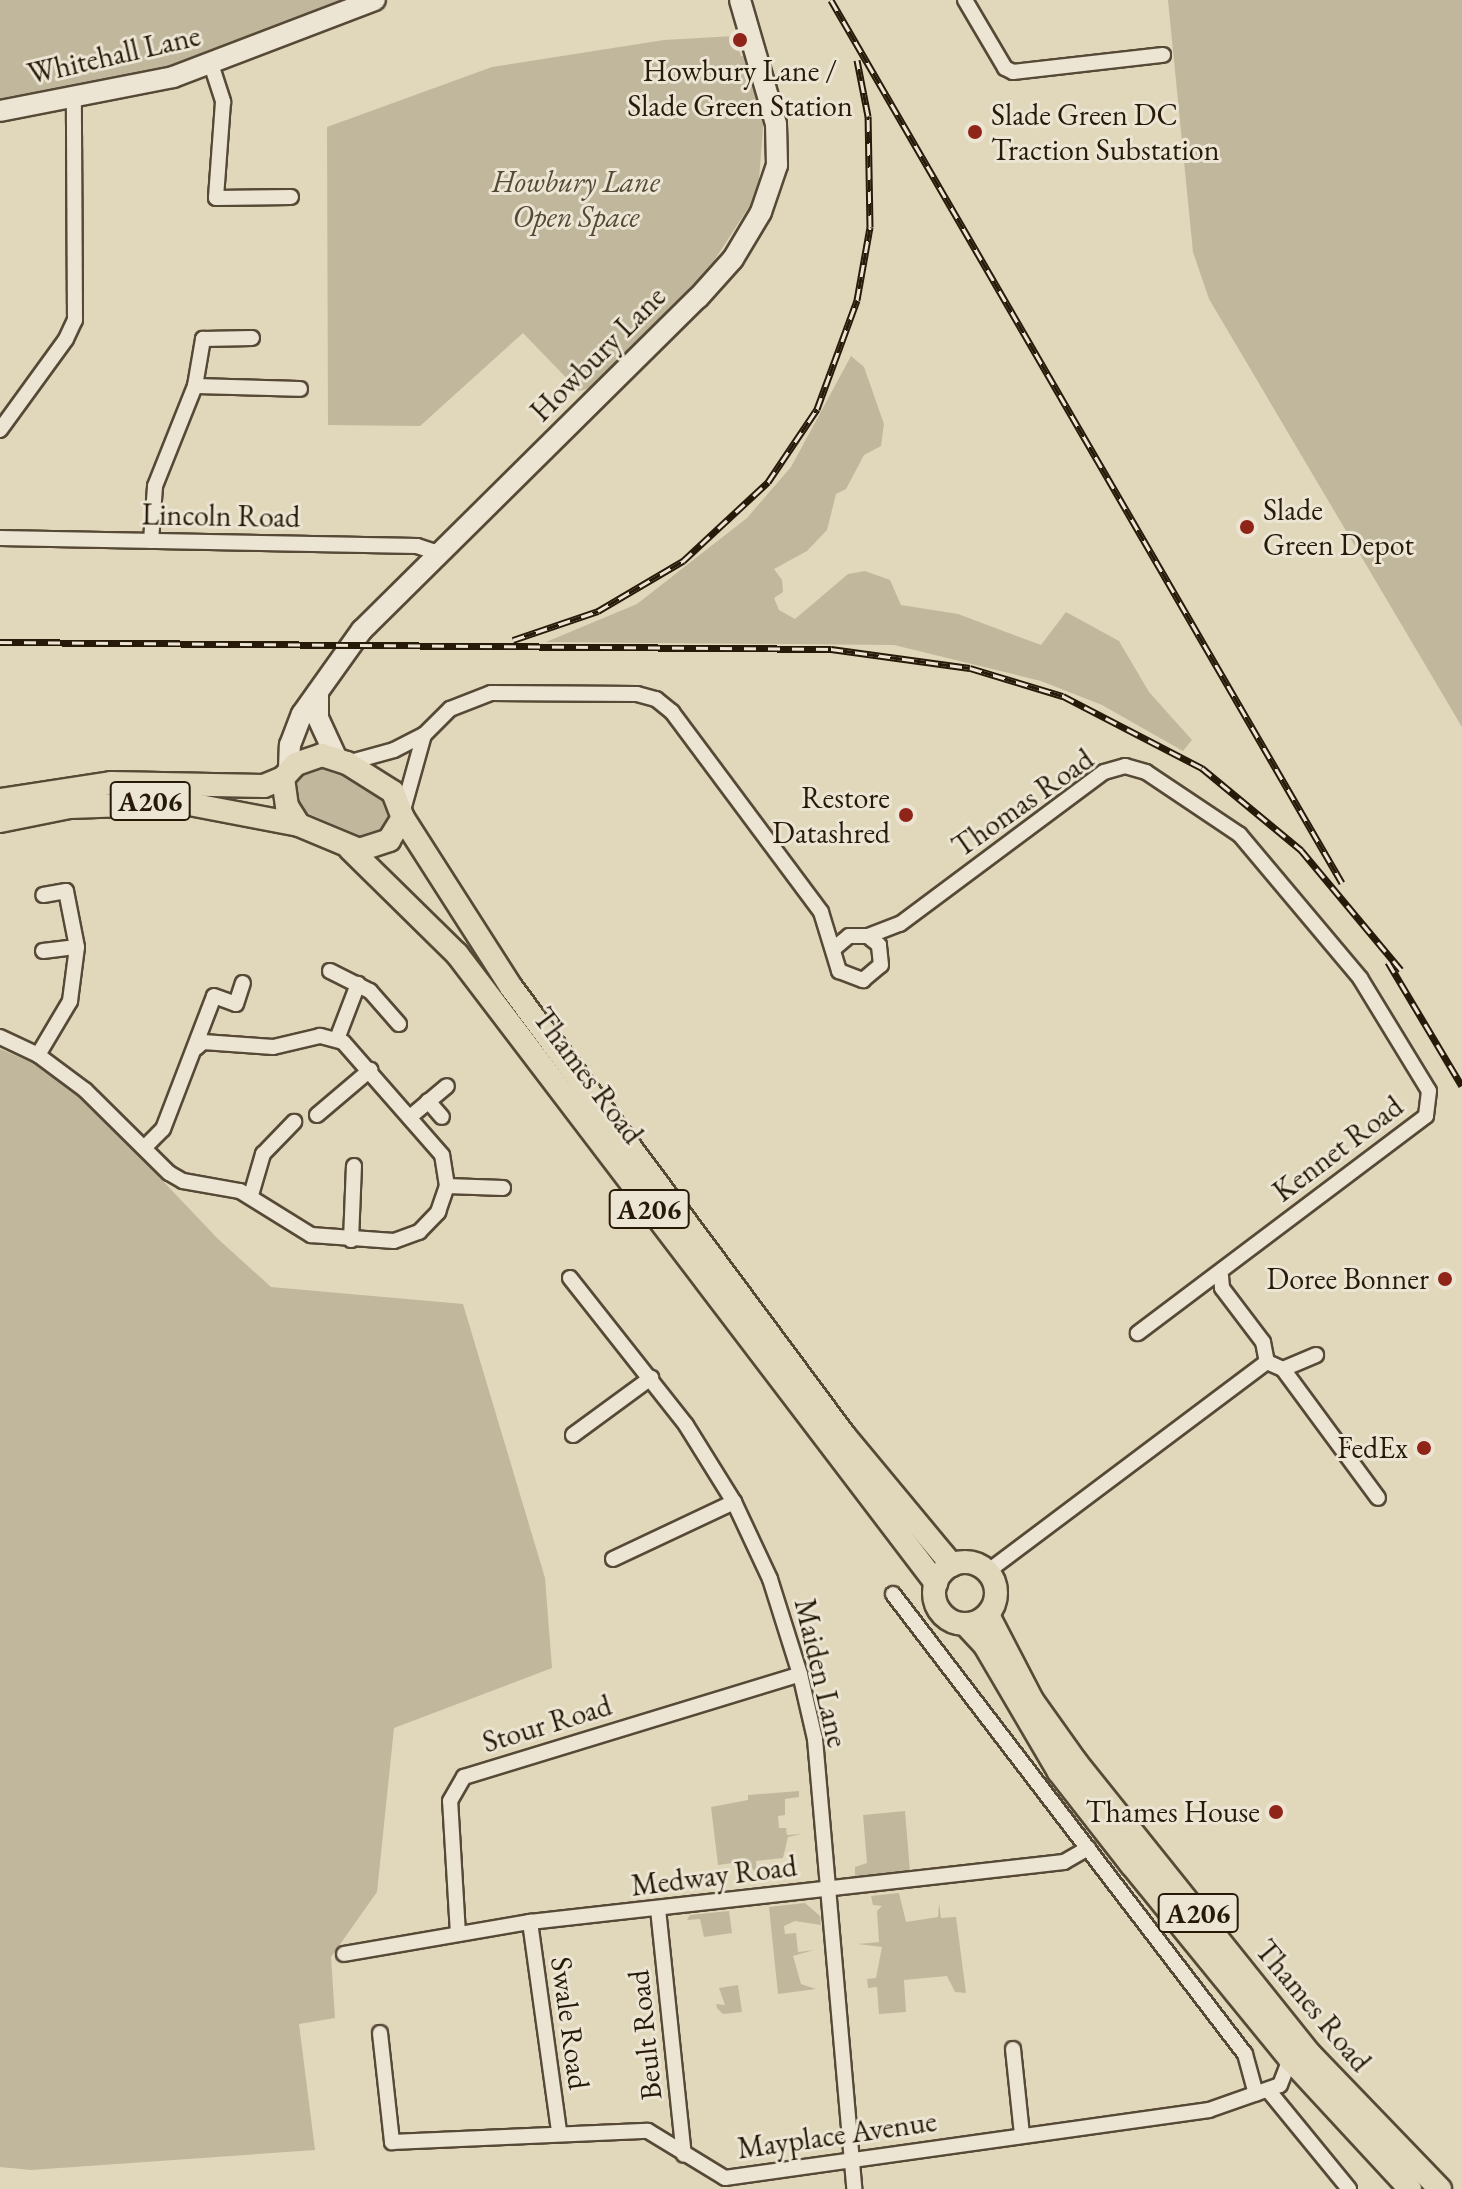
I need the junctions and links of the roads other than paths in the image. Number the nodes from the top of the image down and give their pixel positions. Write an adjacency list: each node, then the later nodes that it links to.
1 (375, 0): 5 (street, Whitehall Lane)
2 (740, 0): 15 (street, Howbury Lane)
3 (965, 0): 4 (street)
4 (1163, 55)
5 (211, 64): 6 (street, Whitehall Lane); 8 (street)
6 (74, 97): 7 (street, Whitehall Lane); 12 (street)
7 (0, 111)
8 (291, 197)
9 (252, 338): 10 (street)
10 (195, 386): 11 (street); 14 (street)
11 (300, 389)
12 (0, 430)
13 (0, 538): 14 (street, Lincoln Road)
14 (151, 541): 15 (street, Lincoln Road)
15 (439, 553): 16 (street, Howbury Lane)
16 (318, 692): 18 (street); 19 (street, Howbury Lane)
17 (424, 735): 18 (street, Thomas Road); 21 (street); 26 (street, Thomas Road)
18 (342, 760): 19 (main road); 21 (main road, Thames Road)
19 (286, 774): 20 (main road, A206); 23 (main road)
20 (0, 800)
21 (403, 814): 24 (main road); 66 (main road, Thames Road / A206)
22 (0, 821): 23 (main road, Thames Road / A206)
23 (299, 825): 24 (main road, Thames Road)
24 (350, 849): 68 (main road, Thames Road / A206)
25 (43, 895): 29 (street)
26 (821, 912): 28 (street, Thomas Road); 30 (street, Thomas Road)
27 (900, 924): 28 (street, Thomas Road); 32 (street, Thomas Road); 36 (street, Thomas Road)
28 (861, 935): 30 (street, Thomas Road); 32 (street, Thomas Road)
29 (77, 947): 31 (street); 41 (street)
30 (836, 947): 32 (street, Thomas Road)
31 (43, 951)
32 (882, 957)
33 (330, 971): 35 (street)
34 (243, 983): 40 (street)
35 (358, 984): 37 (street); 39 (street)
36 (1375, 1004): 55 (street, Kennet Road)
37 (399, 1024)
38 (0, 1037): 41 (street)
39 (337, 1039): 40 (street); 42 (street)
40 (196, 1048): 49 (street)
41 (38, 1055): 49 (street)
42 (370, 1070): 45 (street); 46 (street)
43 (447, 1086): 44 (street)
44 (428, 1101): 46 (street); 47 (street)
45 (317, 1115)
46 (410, 1117): 51 (street)
47 (442, 1117)
48 (294, 1122): 53 (street)
49 (145, 1147): 53 (street)
50 (354, 1166): 54 (street)
51 (447, 1186): 52 (street); 54 (street)
52 (503, 1188)
53 (251, 1195): 54 (street)
54 (351, 1240)
55 (1221, 1276): 57 (street, Kennet Road); 59 (street)
56 (570, 1278): 61 (street, Maiden Lane)
57 (1138, 1333)
58 (1316, 1355): 60 (street)
59 (1267, 1362): 60 (street); 67 (street)
60 (1283, 1369): 63 (street)
61 (651, 1378): 62 (street); 64 (street, Maiden Lane)
62 (573, 1435)
63 (1378, 1498)
64 (734, 1502): 65 (street); 72 (street, Maiden Lane)
65 (613, 1559)
66 (952, 1565): 67 (main road); 68 (main road)
67 (987, 1572): 70 (main road)
68 (936, 1583): 71 (main road, Thames Road / A206)
69 (893, 1594): 73 (street)
70 (988, 1615): 71 (main road); 90 (main road, Thames Road / A206)
71 (966, 1625): 81 (main road, Thames Road / A206)
72 (800, 1674): 74 (street, Maiden Lane); 77 (street, Stour Road)
73 (1088, 1848): 74 (street, Medway Road); 82 (street)
74 (824, 1889): 75 (street, Medway Road); 86 (street, Maiden Lane)
75 (658, 1909): 76 (street, Medway Road); 85 (street, Beult Road)
76 (530, 1922): 77 (street, Medway Road); 83 (street, Swale Road)
77 (458, 1934): 78 (street, Medway Road)
78 (344, 1954)
79 (380, 2033): 83 (street, Mayplace Avenue)
80 (1013, 2049): 84 (street)
81 (1290, 2059): 82 (street); 89 (main road, Thames Road / A206)
82 (1262, 2092): 84 (street, Mayplace Avenue); 88 (street)
83 (559, 2132): 85 (street, Mayplace Avenue)
84 (1022, 2135): 86 (street, Mayplace Avenue)
85 (684, 2155): 86 (street, Mayplace Avenue)
86 (849, 2158): 87 (street, Maiden Lane)
87 (854, 2189)
88 (1349, 2189)
89 (1410, 2189)
90 (1440, 2189)

